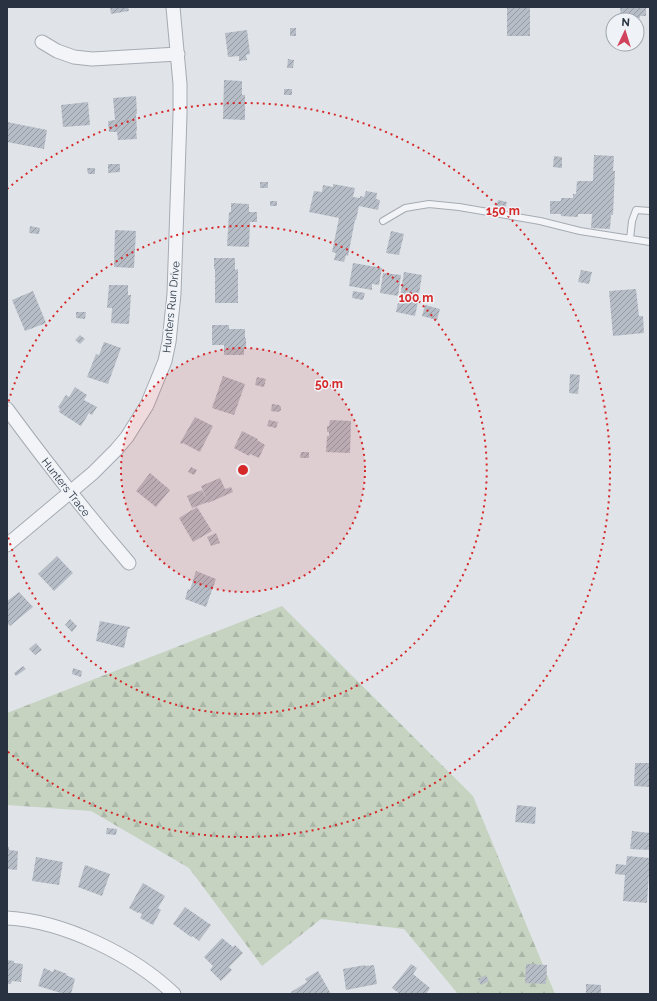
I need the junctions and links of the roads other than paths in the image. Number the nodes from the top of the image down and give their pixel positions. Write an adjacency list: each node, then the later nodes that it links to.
1 (173, 7): 3 (street, Hunters Run Drive)
2 (42, 42): 3 (street)
3 (178, 54): 9 (street, Hunters Run Drive)
4 (650, 211): 6 (lane)
5 (383, 221): 6 (lane)
6 (630, 239): 7 (lane)
7 (650, 242)
8 (7, 409): 9 (street, Hunters Trace)
9 (70, 492): 10 (street, Hunters Run Drive); 11 (street, Hunters Trace)
10 (7, 545)
11 (129, 563)
12 (7, 918): 13 (street)
13 (174, 994)

